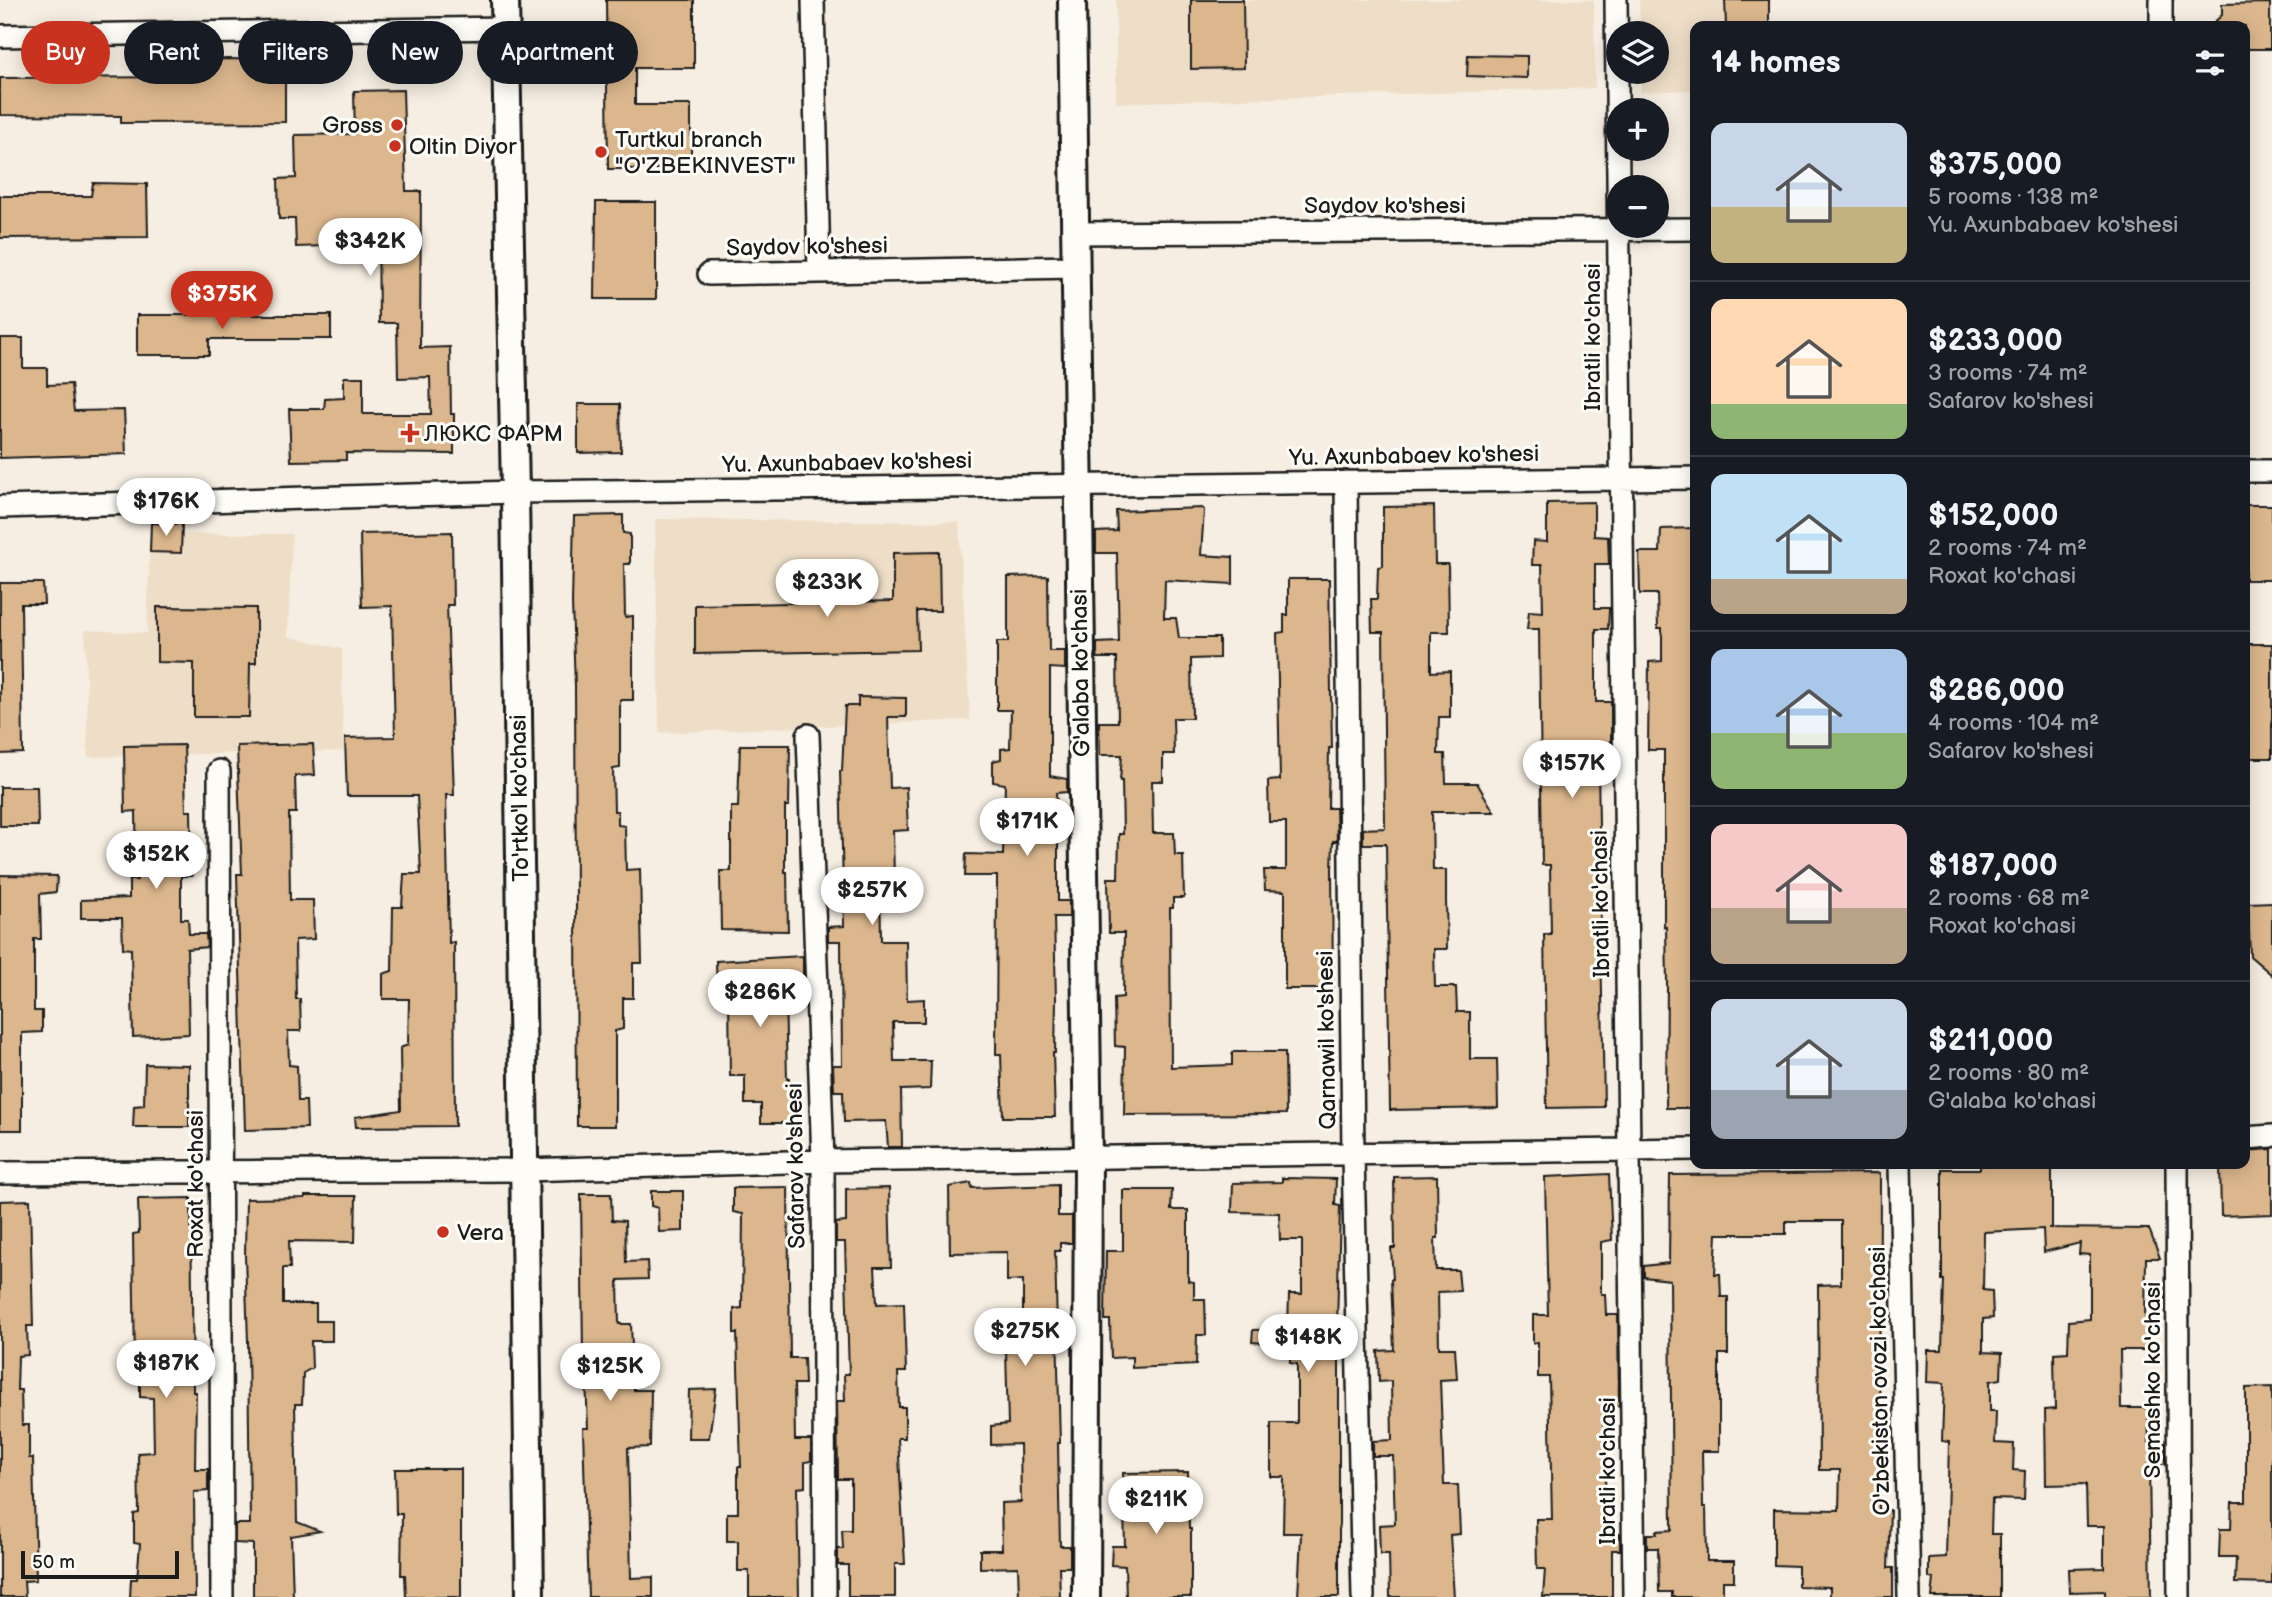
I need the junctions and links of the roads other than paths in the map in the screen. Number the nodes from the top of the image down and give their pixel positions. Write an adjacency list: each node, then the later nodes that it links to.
1 (505, 0): 6 (street, To'rtko'l ko'chasi)
2 (813, 0): 18 (street)
3 (1072, 0): 15 (street, G'alaba ko'chasi)
4 (1616, 0): 11 (street, Ibratli ko'chasi)
5 (2161, 0): 7 (street)
6 (505, 21)
7 (2161, 21)
8 (477, 28): 9 (street)
9 (0, 36)
10 (506, 84): 26 (street, To'rtko'l ko'chasi)
11 (1618, 175)
12 (1669, 229): 13 (street, Saydov ko'shesi)
13 (1690, 229)
14 (1606, 230): 15 (street, Saydov ko'shesi)
15 (1074, 233): 17 (street, G'alaba ko'chasi)
16 (1618, 238): 23 (street, Ibratli ko'chasi)
17 (1075, 267): 18 (street, Saydov ko'shesi); 25 (street, G'alaba ko'chasi)
18 (819, 272): 19 (street, Saydov ko'shesi)
19 (709, 274)
20 (2250, 471): 21 (street)
21 (2272, 471)
22 (1690, 478): 23 (street, Yu. Axunbabaev ko'shesi)
23 (1620, 479): 24 (street, Yu. Axunbabaev ko'shesi); 33 (street, Ibratli ko'chasi)
24 (1346, 482): 25 (street, Yu. Axunbabaev ko'shesi); 34 (street, Qarnawil ko'shesi)
25 (1077, 485): 26 (street, Yu. Axunbabaev ko'shesi); 35 (street, G'alaba ko'chasi)
26 (515, 492): 27 (street, Yu. Axunbabaev ko'shesi); 40 (street, To'rtko'l ko'chasi)
27 (0, 507)
28 (808, 735): 36 (street, Safarov ko'shesi)
29 (219, 771): 39 (street, Roxat ko'chasi)
30 (2272, 1136): 31 (street)
31 (2250, 1138)
32 (1690, 1149): 33 (street)
33 (1630, 1150): 34 (street); 47 (street, Ibratli ko'chasi)
34 (1353, 1154): 35 (street); 46 (street, Qarnawil ko'shesi)
35 (1088, 1158): 36 (street); 45 (street, G'alaba ko'chasi)
36 (823, 1161): 40 (street); 44 (street, Safarov ko'shesi)
37 (1900, 1169): 48 (street, O'zbekiston ovozi ko'chasi)
38 (2177, 1169): 49 (street, Semashko ko'chasi)
39 (222, 1170): 40 (street); 41 (street); 42 (street, Roxat ko'chasi)
40 (524, 1170): 43 (street, To'rtko'l ko'chasi)
41 (0, 1173)
42 (222, 1597)
43 (530, 1597)
44 (825, 1597)
45 (1086, 1597)
46 (1363, 1597)
47 (1634, 1597)
48 (1909, 1597)
49 (2179, 1597)

